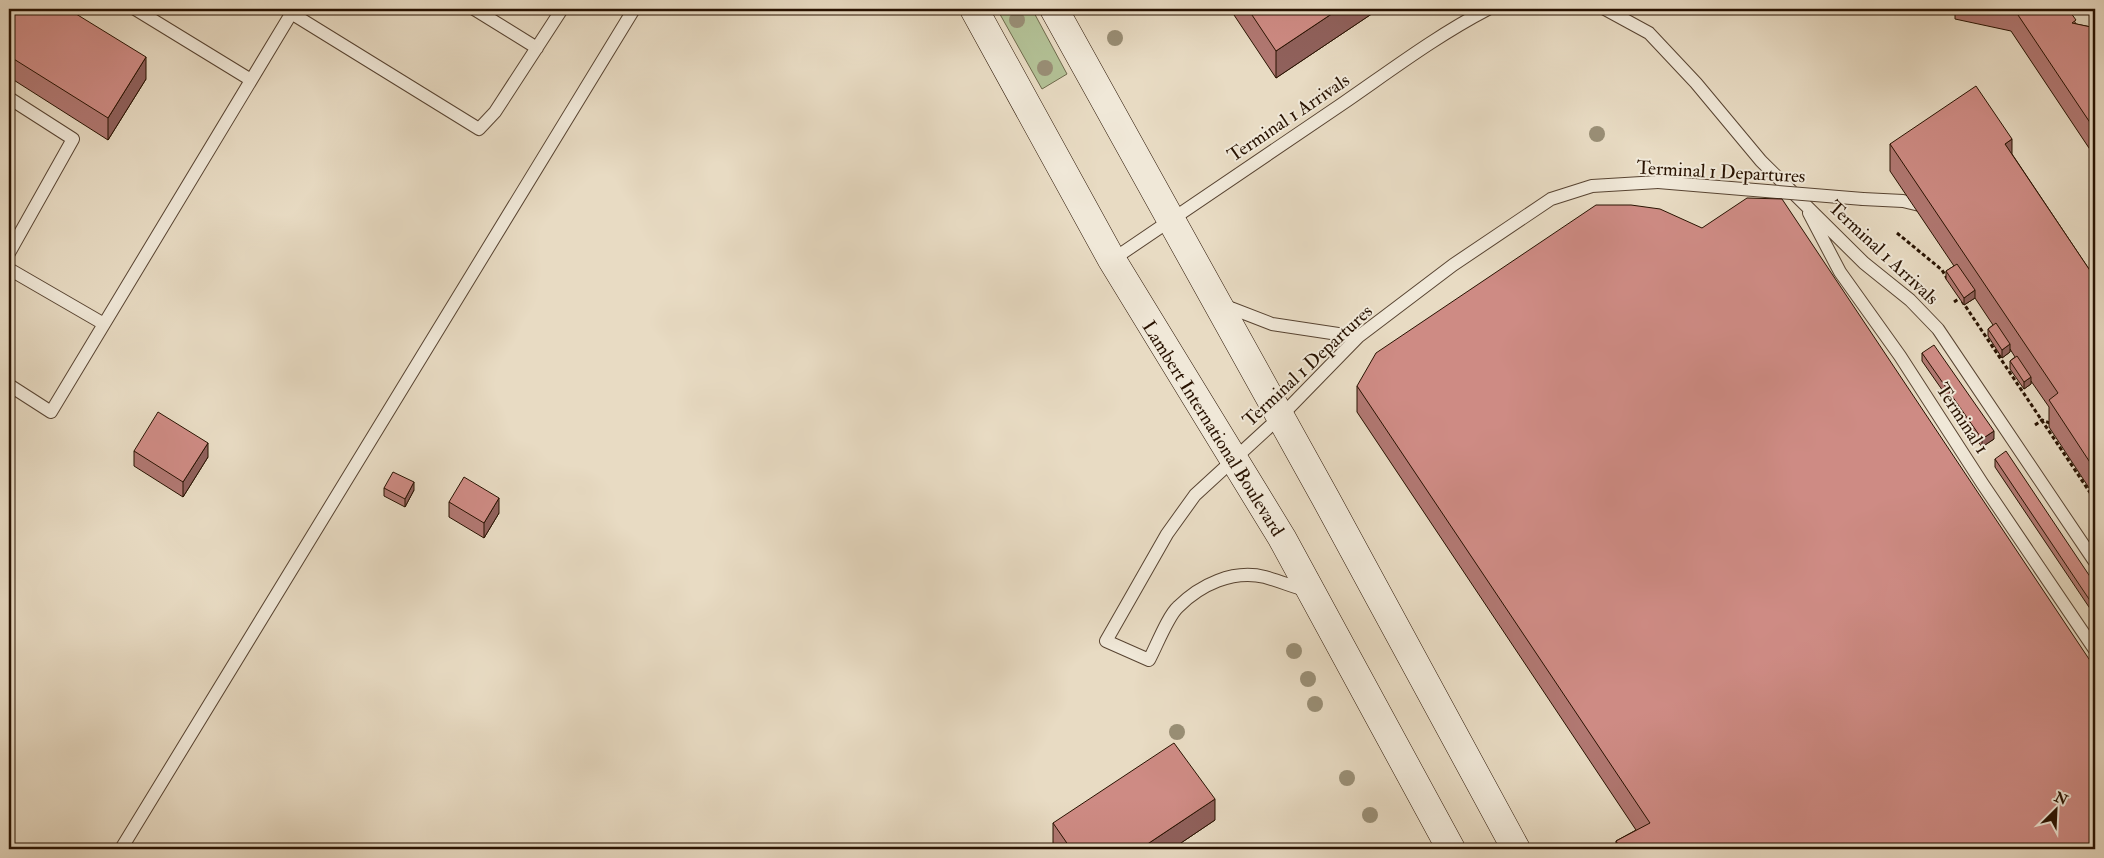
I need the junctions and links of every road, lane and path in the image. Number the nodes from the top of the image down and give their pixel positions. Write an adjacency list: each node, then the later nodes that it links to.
1 (135, 9): 11 (lane)
2 (474, 9): 10 (lane)
3 (562, 9): 10 (lane)
4 (634, 9): 37 (lane)
5 (974, 9): 18 (street, Lambert International Boulevard)
6 (1054, 9): 15 (street)
7 (1488, 9): 15 (lane, Terminal 1 Arrivals)
8 (1606, 9): 13 (lane, Terminal 1 Arrivals)
9 (293, 11): 10 (lane); 11 (lane)
10 (537, 48)
11 (251, 80): 25 (lane)
12 (9, 98): 17 (lane)
13 (1804, 204): 34 (lane, Terminal 1 Arrivals); 36 (lane, Terminal 1)
14 (1940, 212): 26 (lane, Terminal 1 Departures, bridge)
15 (1170, 220): 18 (lane, Terminal 1 Arrivals); 23 (street)
16 (1897, 233): 20 (path)
17 (9, 253)
18 (1112, 260): 32 (street, Lambert International Boulevard)
19 (9, 269): 25 (lane)
20 (1952, 285)
21 (1956, 293): 22 (path)
22 (1960, 298): 24 (path); 29 (path)
23 (1215, 302): 26 (lane); 28 (street)
24 (1954, 302)
25 (104, 324): 27 (lane)
26 (1358, 337): 28 (lane, Terminal 1 Departures)
27 (9, 385)
28 (1280, 417): 32 (lane, Terminal 1 Departures); 39 (street)
29 (2042, 420): 30 (path); 31 (path); 33 (path)
30 (2053, 424)
31 (2035, 425)
32 (1233, 461): 35 (street, Lambert International Boulevard); 35 (lane, Terminal 1 Departures)
33 (2095, 500)
34 (2095, 562)
35 (1311, 592): 38 (street, Lambert International Boulevard)
36 (2095, 650)
37 (122, 849)
38 (1451, 849)
39 (1516, 849)

